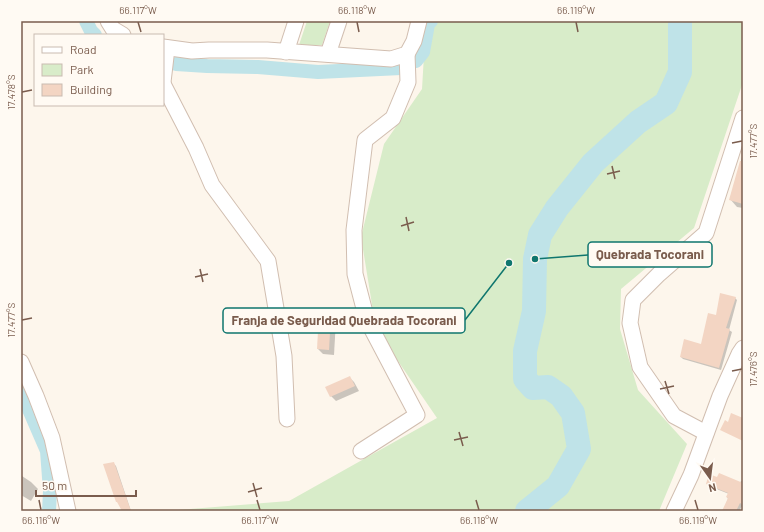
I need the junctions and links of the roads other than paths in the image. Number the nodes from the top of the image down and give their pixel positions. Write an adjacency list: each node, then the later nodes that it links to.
1 (108, 21): 5 (street)
2 (296, 21): 7 (street)
3 (338, 21): 8 (street)
4 (419, 21): 9 (street)
5 (121, 34)
6 (165, 47): 7 (street); 10 (street)
7 (286, 52): 8 (street)
8 (328, 54): 9 (street)
9 (407, 54): 17 (street)
10 (164, 65)
11 (164, 85): 15 (street)
12 (743, 118): 16 (street)
13 (743, 348): 16 (street)
14 (21, 362): 18 (street)
15 (286, 419)
16 (706, 433): 19 (street)
17 (361, 451)
18 (68, 511)
19 (674, 511)

